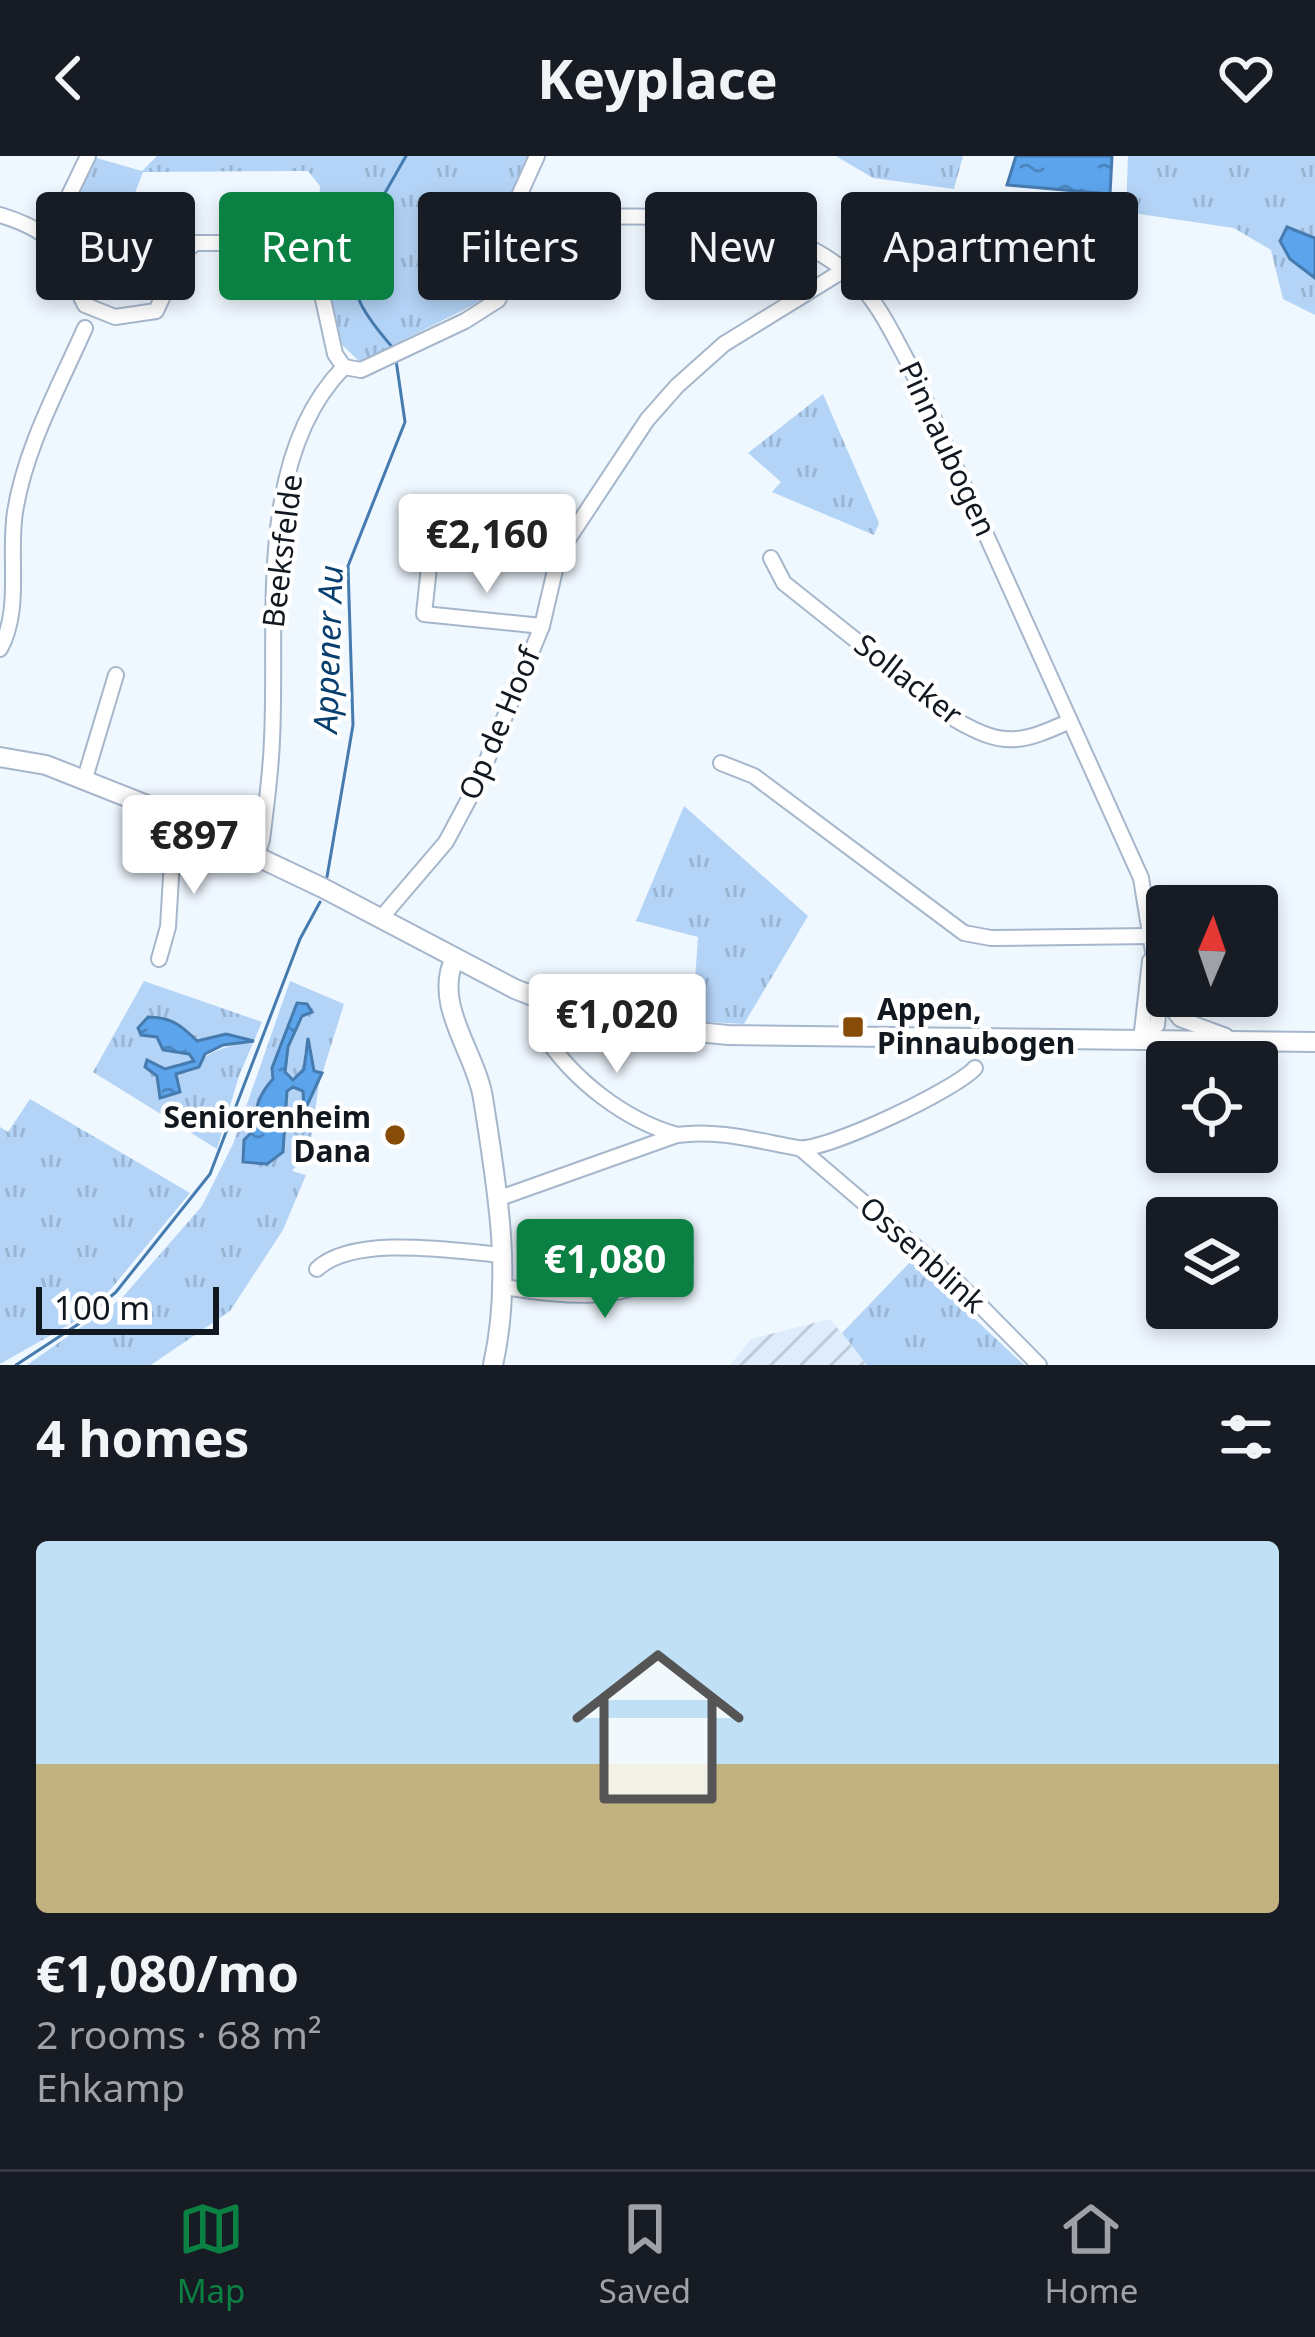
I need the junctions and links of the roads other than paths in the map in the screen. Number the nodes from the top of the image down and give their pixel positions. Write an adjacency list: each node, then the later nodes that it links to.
1 (88, 156): 3 (street)
2 (537, 156): 4 (street)
3 (71, 192)
4 (521, 192)
5 (0, 215): 7 (street)
6 (621, 219): 9 (street, Pinnaubogen)
7 (36, 227)
8 (195, 244): 16 (street)
9 (841, 268)
10 (841, 272): 19 (street, Op de Hoof)
11 (82, 300): 12 (street)
12 (161, 300)
13 (498, 300): 16 (street)
14 (873, 300): 22 (street, Pinnaubogen)
15 (85, 328): 20 (street)
16 (344, 368): 27 (street, Beeksfelde)
17 (771, 558): 22 (street, Sollacker)
18 (429, 567): 19 (street)
19 (542, 626): 29 (street, Op de Hoof)
20 (0, 649)
21 (116, 675): 25 (street)
22 (1070, 721): 28 (street, Pinnaubogen)
23 (0, 757): 25 (main road)
24 (721, 763): 30 (street)
25 (85, 778): 26 (main road)
26 (178, 818): 27 (main road); 32 (street)
27 (257, 855): 29 (main road)
28 (1146, 910)
29 (381, 918): 31 (main road)
30 (1146, 936)
31 (454, 958): 33 (main road); 35 (main road)
32 (159, 959)
33 (473, 968): 35 (main road); 39 (main road)
34 (1146, 996): 39 (street, Pinnaubogen)
35 (453, 1013): 47 (main road)
36 (1158, 1017): 39 (street)
37 (1178, 1017): 41 (street)
38 (544, 1035): 45 (street)
39 (1141, 1040): 40 (main road)
40 (1194, 1041)
41 (1245, 1041)
42 (1278, 1042): 43 (main road)
43 (1315, 1042)
44 (975, 1068): 46 (street)
45 (677, 1135): 46 (street, Ossenblink); 47 (street, Ossenblink)
46 (801, 1149): 53 (street, Ossenblink)
47 (497, 1199): 48 (main road)
48 (503, 1255): 50 (street); 51 (main road)
49 (685, 1261): 51 (street)
50 (316, 1269)
51 (504, 1287): 52 (main road)
52 (493, 1365)
53 (1040, 1365)

